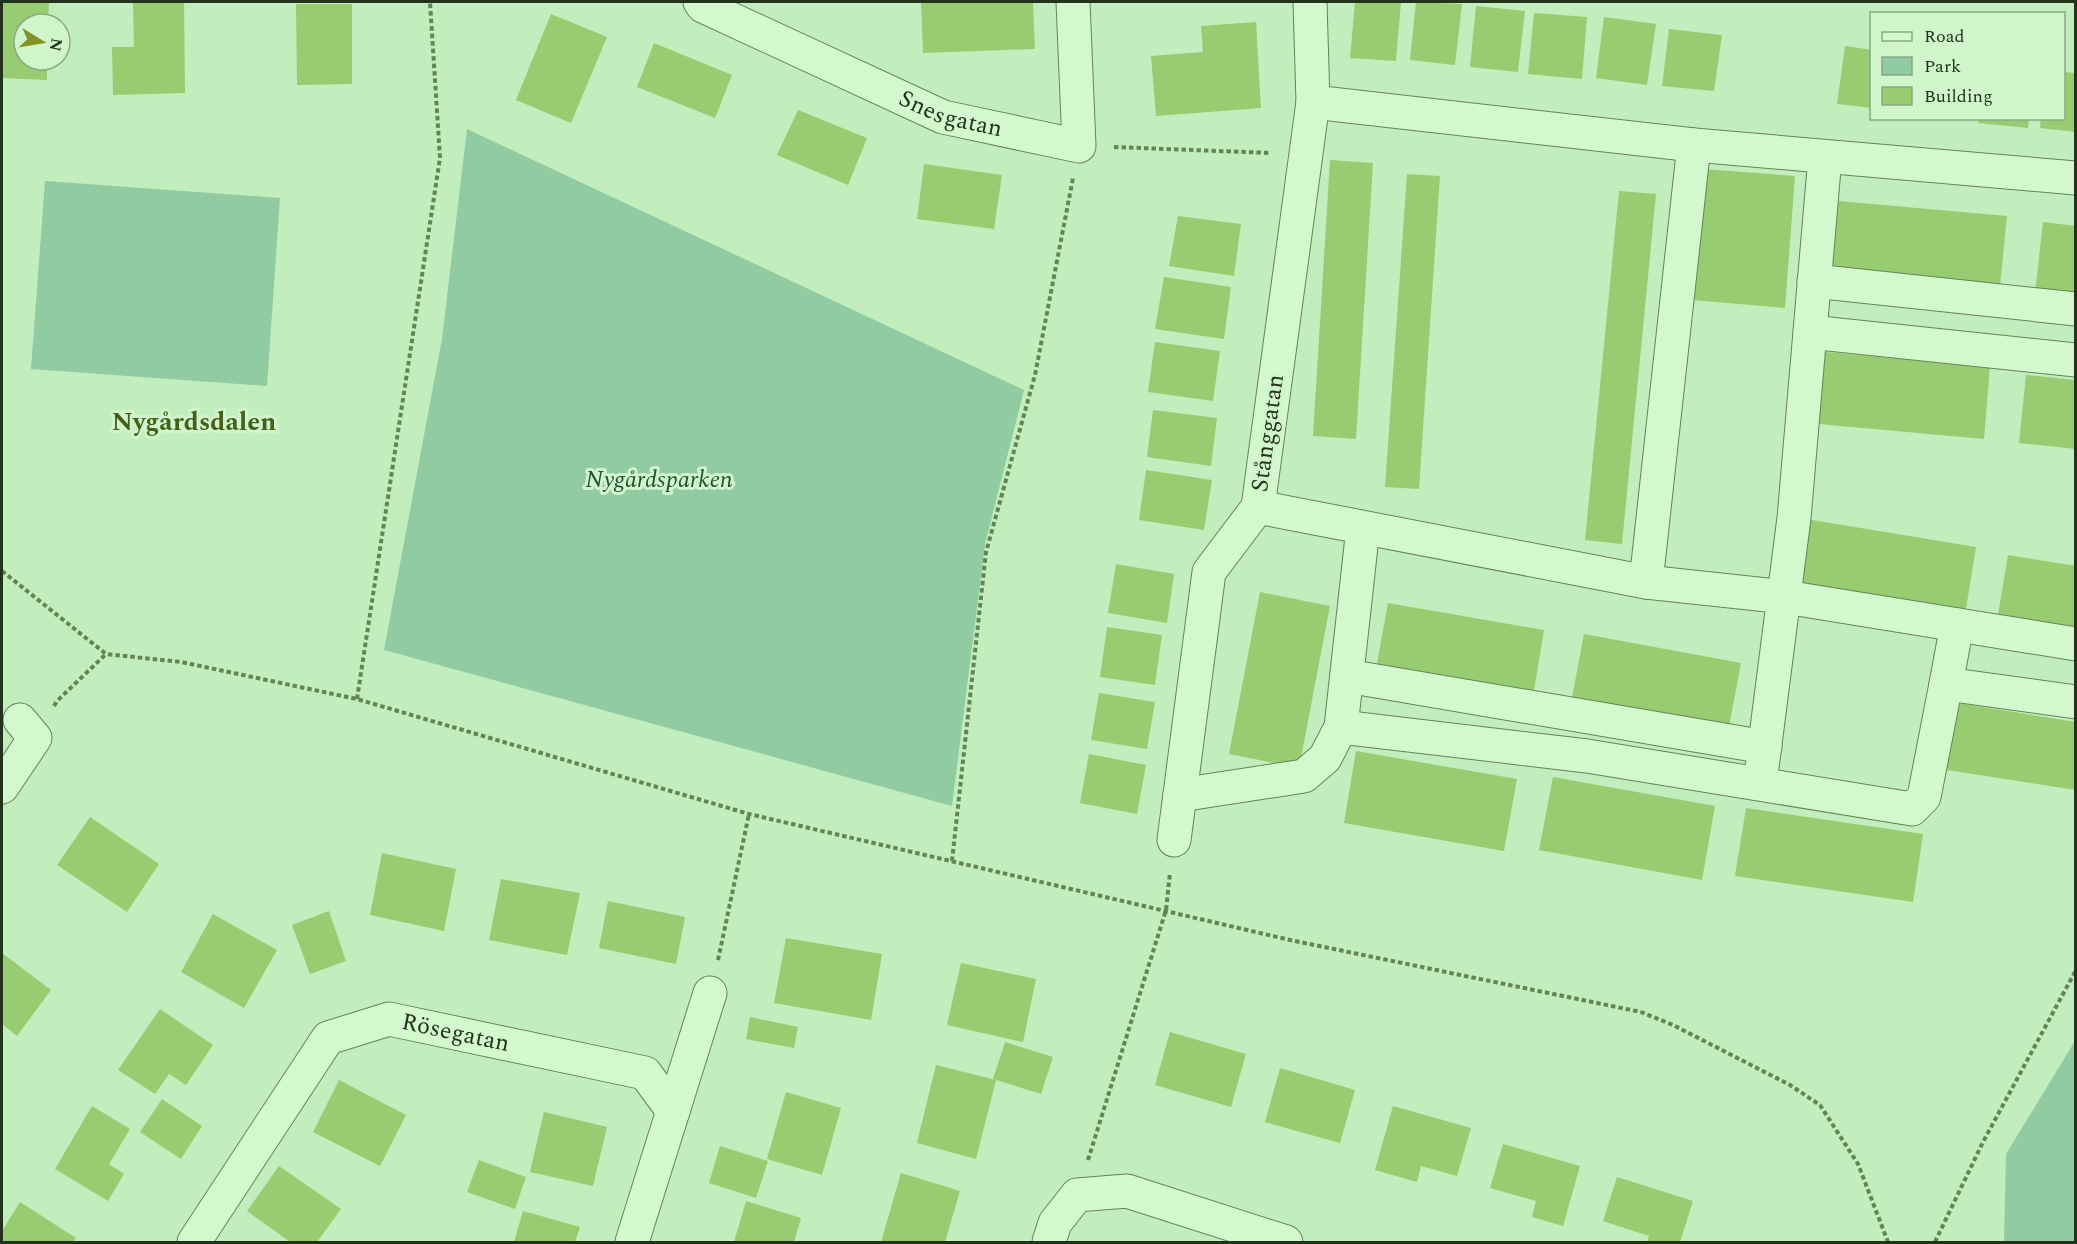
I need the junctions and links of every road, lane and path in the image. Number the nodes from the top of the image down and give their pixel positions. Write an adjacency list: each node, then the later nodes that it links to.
1 (430, 2): 25 (path)
2 (700, 2): 7 (street, Snesgatan)
3 (1073, 2): 7 (street)
4 (1310, 2): 5 (street, Stånggatan)
5 (1313, 102): 6 (street); 8 (street, Stånggatan)
6 (1694, 145): 9 (street); 18 (street)
7 (1079, 146): 8 (path); 35 (path)
8 (1306, 154): 15 (street, Stånggatan)
9 (1825, 157): 10 (street); 11 (street)
10 (2076, 178)
11 (1814, 281): 12 (street); 13 (street)
12 (2076, 309)
13 (1810, 332): 14 (street); 19 (street)
14 (2076, 360)
15 (1258, 507): 16 (street, Stånggatan); 32 (street)
16 (1363, 528): 18 (street, Stånggatan); 23 (street)
17 (2, 571): 22 (path)
18 (1646, 582): 19 (street, Stånggatan)
19 (1785, 597): 20 (street, Stånggatan); 29 (street)
20 (1957, 625): 21 (street, Stånggatan); 24 (street)
21 (2076, 644)
22 (106, 654): 25 (path); 28 (path)
23 (1347, 676): 27 (street); 29 (street)
24 (1946, 684): 26 (street); 30 (street)
25 (357, 699): 33 (path)
26 (2076, 702)
27 (1341, 727): 30 (street); 32 (street)
28 (28, 729): 31 (street)
29 (1766, 747): 30 (street)
30 (1760, 783)
31 (2, 787)
32 (1180, 795): 34 (street)
33 (749, 813): 35 (path); 38 (path)
34 (1174, 840)
35 (952, 861): 36 (path)
36 (1166, 910): 40 (path); 45 (path)
37 (2076, 970): 46 (path)
38 (710, 993): 39 (street)
39 (673, 1111): 41 (street, Rösegatan); 42 (street)
40 (1077, 1195): 43 (street); 44 (street)
41 (194, 1242)
42 (632, 1242)
43 (1049, 1242)
44 (1286, 1242)
45 (1888, 1242)
46 (1935, 1242)

